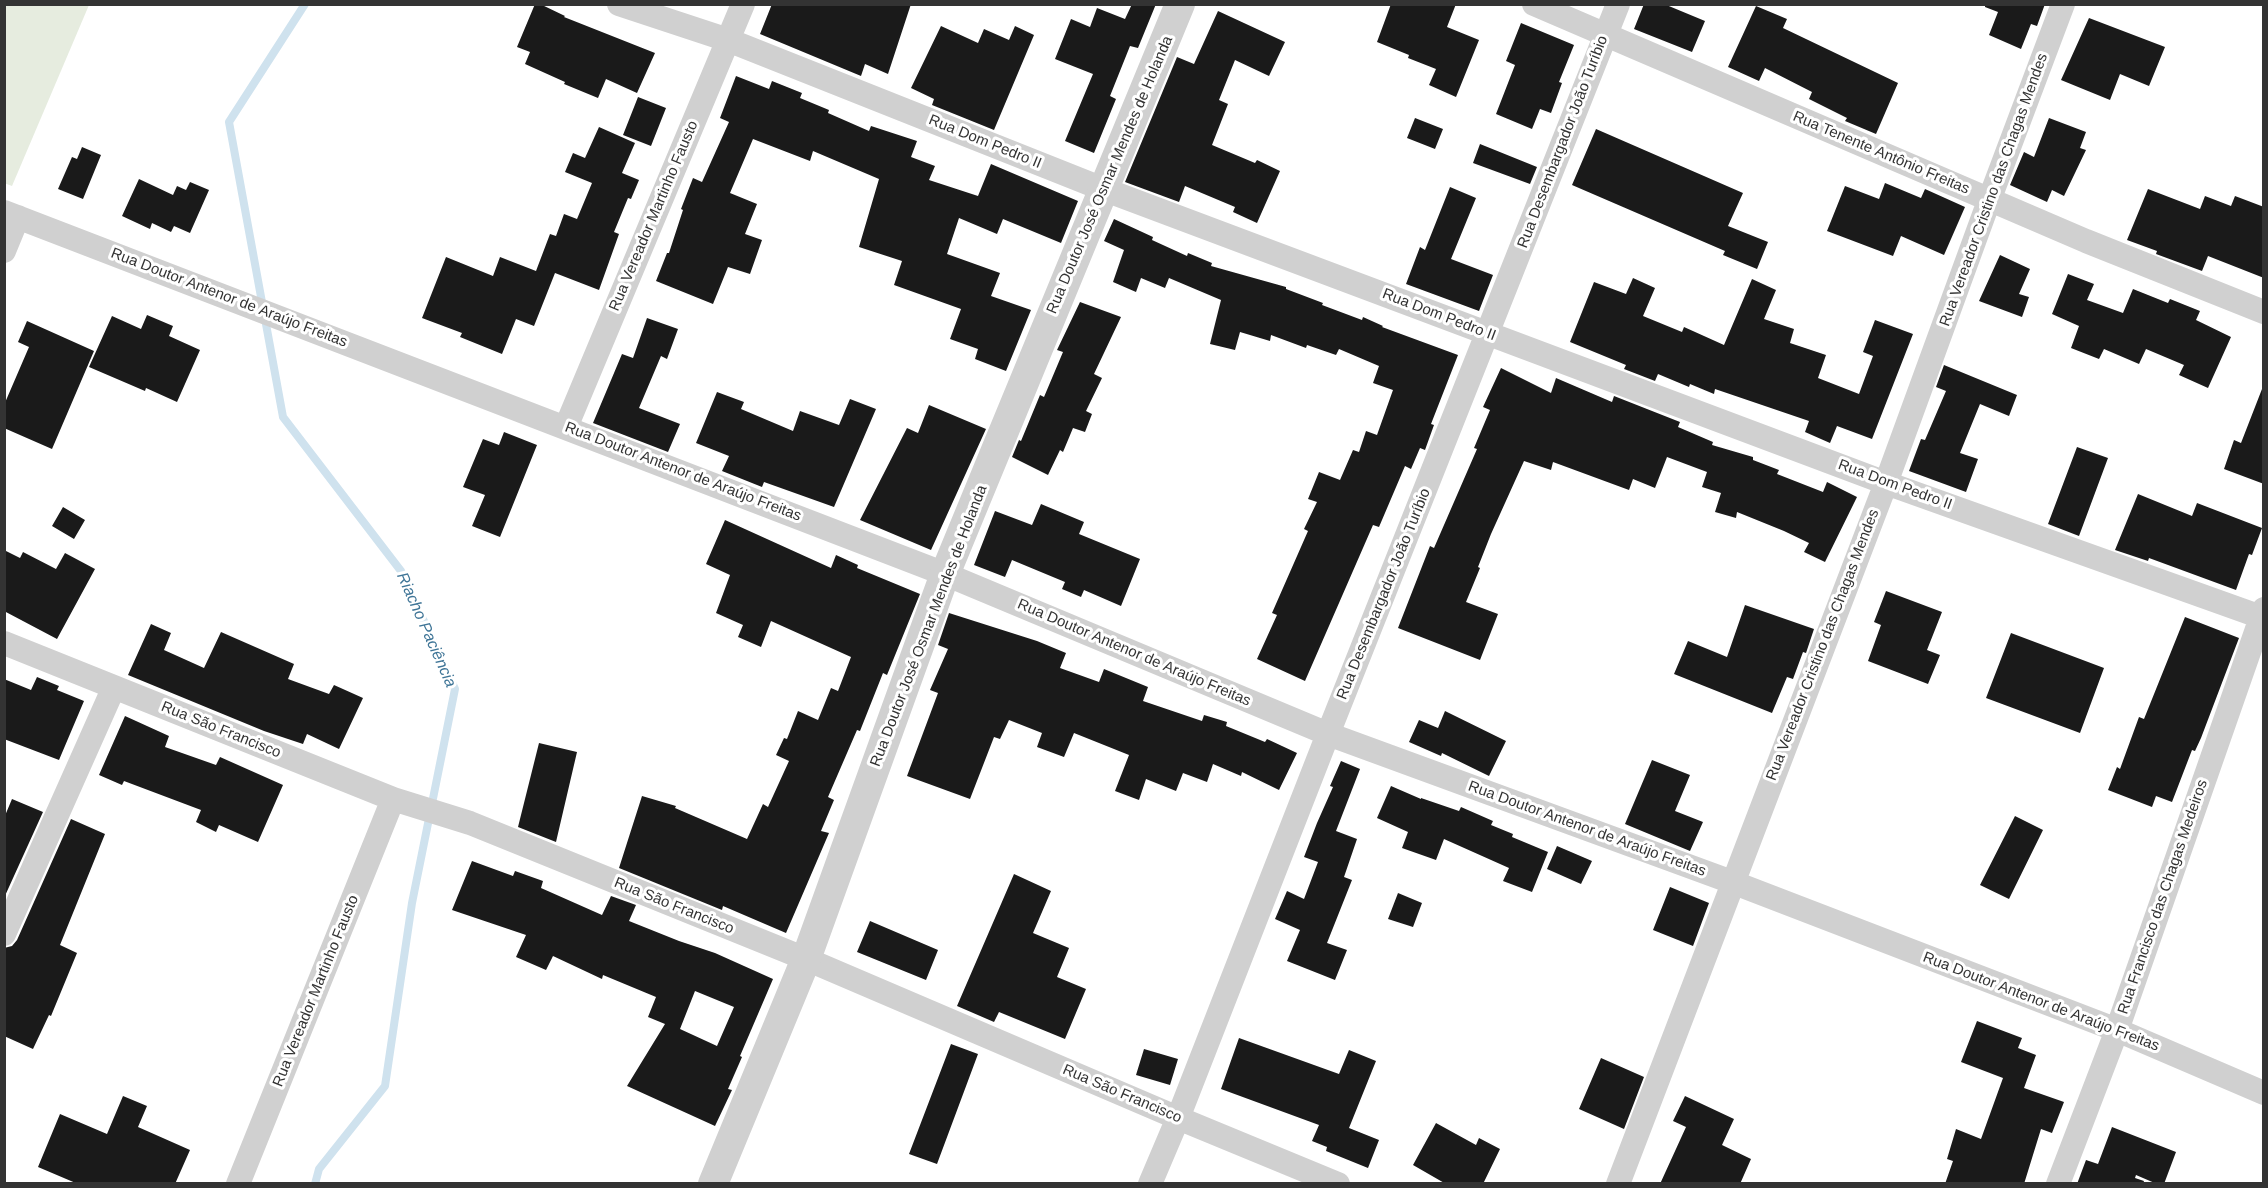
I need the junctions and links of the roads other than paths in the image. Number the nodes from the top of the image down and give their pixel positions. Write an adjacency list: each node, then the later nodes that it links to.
1 (619, 4): 8 (street, Rua Dom Pedro II)
2 (743, 4): 8 (street, Rua Vereador Martinho Fausto)
3 (1180, 4): 9 (street, Rua Doutor José Osmar Mendes de Holanda)
4 (1534, 4): 7 (street, Rua Tenente Antônio Freitas)
5 (1618, 4): 7 (street, Rua Desembargador João Turíbio)
6 (2063, 4): 10 (street, Rua Vereador Cristino das Chagas Mendes)
7 (1605, 36): 10 (street, Rua Tenente Antônio Freitas); 14 (street, Rua Desembargador João Turíbio)
8 (728, 40): 9 (street, Rua Dom Pedro II); 15 (street, Rua Vereador Martinho Fausto)
9 (1103, 189): 14 (street, Rua Dom Pedro II); 17 (street, Rua Doutor José Osmar Mendes de Holanda)
10 (1990, 198): 13 (street, Rua Tenente Antônio Freitas); 16 (street, Rua Vereador Cristino das Chagas Mendes)
11 (11, 215): 12 (street); 15 (street, Rua Doutor Antenor de Araújo Freitas)
12 (4, 250)
13 (2264, 312)
14 (1488, 334): 16 (street, Rua Dom Pedro II); 21 (street, Rua Desembargador João Turíbio)
15 (566, 427): 17 (street, Rua Doutor Antenor de Araújo Freitas)
16 (1886, 483): 18 (street, Rua Dom Pedro II); 23 (street, Rua Vereador Cristino das Chagas Mendes)
17 (945, 574): 21 (street, Rua Doutor Antenor de Araújo Freitas); 25 (street, Rua Doutor José Osmar Mendes de Holanda)
18 (2263, 615): 26 (street, Rua Francisco das Chagas Medeiros)
19 (4, 643): 20 (street, Rua São Francisco)
20 (114, 687): 22 (street, Rua São Francisco); 24 (street)
21 (1328, 734): 23 (street, Rua Doutor Antenor de Araújo Freitas); 28 (street, Rua Desembargador João Turíbio)
22 (393, 799): 25 (street, Rua São Francisco); 29 (street, Rua Vereador Martinho Fausto)
23 (1732, 882): 26 (street, Rua Doutor Antenor de Araújo Freitas); 33 (street, Rua Vereador Cristino das Chagas Mendes)
24 (4, 934)
25 (806, 959): 28 (street, Rua São Francisco); 30 (street, Rua Doutor José Osmar Mendes de Holanda)
26 (2117, 1030): 27 (street, Rua Doutor Antenor de Araújo Freitas); 34 (street, Rua Francisco das Chagas Medeiros)
27 (2264, 1093)
28 (1178, 1118): 31 (street, Rua Desembargador João Turíbio); 32 (street, Rua São Francisco)
29 (238, 1184)
30 (713, 1184)
31 (1150, 1184)
32 (1338, 1184)
33 (1618, 1184)
34 (2058, 1184)

